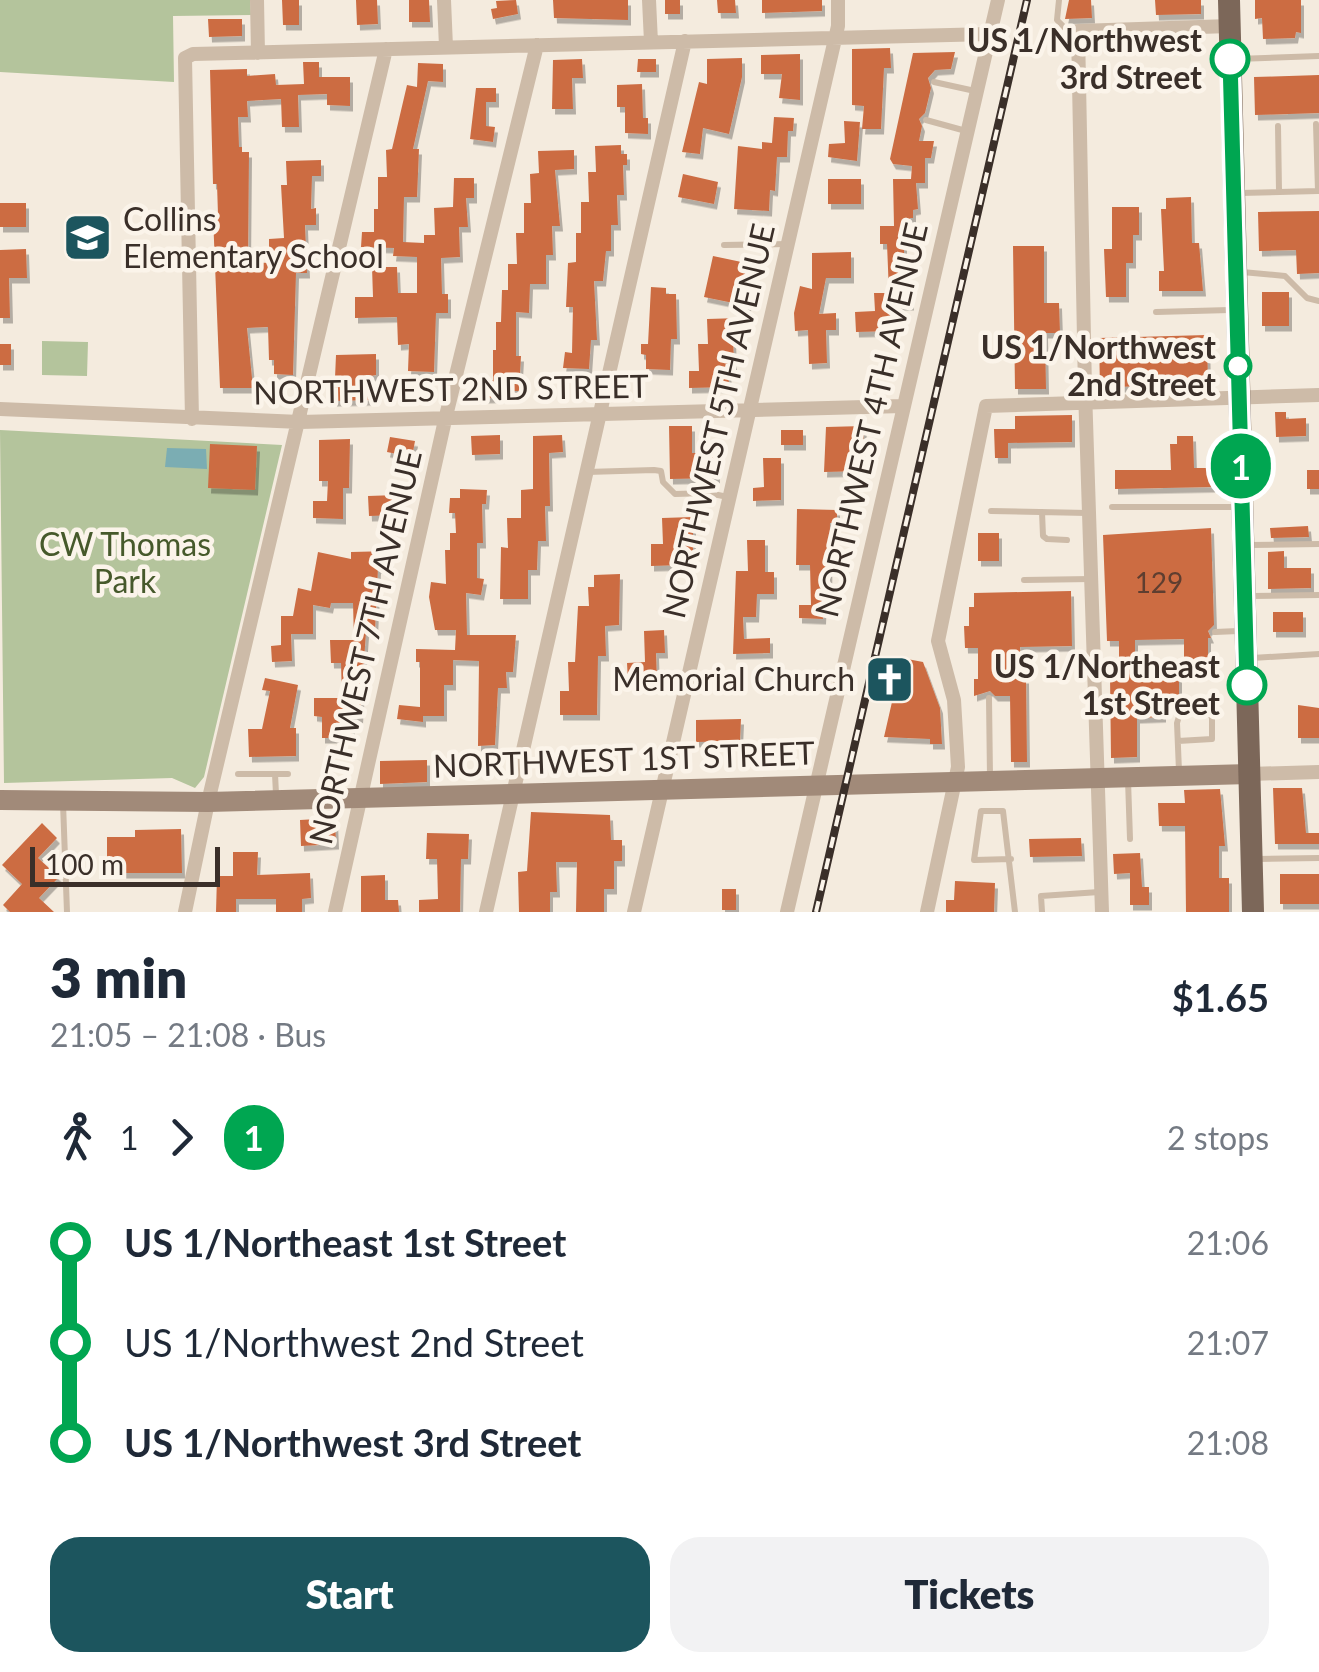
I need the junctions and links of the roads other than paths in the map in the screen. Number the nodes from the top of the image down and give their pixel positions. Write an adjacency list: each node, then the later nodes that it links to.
1 (257, 0): 17 (street)
2 (444, 0): 15 (street)
3 (650, 0): 13 (street)
4 (838, 0): 11 (street, NORTHWEST 5TH AVENUE)
5 (998, 0): 10 (street, NORTHWEST 4TH AVENUE)
6 (1059, 0): 9 (lane)
7 (1229, 0): 8 (main road)
8 (1230, 26): 9 (street); 19 (main road)
9 (1078, 31): 39 (street)
10 (990, 34): 11 (street); 21 (street, NORTHWEST 4TH AVENUE)
11 (836, 36): 12 (street); 29 (street, NORTHWEST 5TH AVENUE)
12 (685, 41): 13 (street); 43 (street)
13 (651, 42): 14 (street)
14 (537, 44): 15 (street); 45 (street, NORTHWEST 7TH AVENUE)
15 (446, 47): 16 (street)
16 (386, 49): 17 (street); 46 (street)
17 (258, 53): 44 (street)
18 (1319, 56): 19 (lane)
19 (1230, 59): 28 (main road)
20 (934, 82): 21 (lane)
21 (976, 91): 25 (street, NORTHWEST 4TH AVENUE)
22 (926, 120): 25 (lane)
23 (1316, 124): 26 (lane)
24 (1278, 126): 27 (lane)
25 (967, 131): 40 (street, NORTHWEST 4TH AVENUE)
26 (1319, 190): 27 (lane)
27 (1280, 191): 28 (lane)
28 (1234, 193): 31 (main road)
29 (789, 244): 30 (lane); 42 (street, NORTHWEST 5TH AVENUE)
30 (724, 245)
31 (1236, 272): 32 (lane); 33 (main road)
32 (1319, 301)
33 (1237, 310): 34 (lane); 37 (main road)
34 (1156, 312)
35 (1164, 385): 38 (lane)
36 (1319, 395): 37 (street)
37 (1239, 398): 38 (street); 49 (main road)
38 (1164, 401): 39 (street)
39 (1086, 404): 53 (street); 77 (street)
40 (903, 406): 42 (street, NORTHWEST 2ND STREET); 76 (street, NORTHWEST 4TH AVENUE)
41 (0, 410): 44 (street, NORTHWEST 2ND STREET)
42 (750, 410): 43 (street, NORTHWEST 2ND STREET); 48 (street, NORTHWEST 5TH AVENUE)
43 (598, 416): 45 (street, NORTHWEST 2ND STREET); 47 (street)
44 (192, 419): 46 (street, NORTHWEST 2ND STREET)
45 (445, 420): 46 (street, NORTHWEST 2ND STREET); 80 (street, NORTHWEST 7TH AVENUE)
46 (300, 422): 84 (street)
47 (585, 472): 48 (lane); 79 (street)
48 (730, 498): 78 (street, NORTHWEST 5TH AVENUE)
49 (1242, 507): 50 (lane); 56 (main road)
50 (1112, 508)
51 (991, 512): 52 (lane)
52 (1042, 512): 53 (lane); 54 (lane)
53 (1089, 514): 57 (street)
54 (1067, 540)
55 (1319, 544): 56 (lane)
56 (1243, 545): 60 (main road)
57 (1091, 579): 58 (lane); 74 (street)
58 (1024, 580)
59 (1319, 595): 60 (lane)
60 (1245, 596): 61 (main road)
61 (1246, 630): 62 (lane); 64 (main road)
62 (1214, 632)
63 (1319, 654): 64 (lane)
64 (1246, 658): 71 (main road)
65 (989, 698): 75 (lane)
66 (1178, 742): 66 (lane); 72 (lane)
67 (1319, 772): 71 (street)
68 (238, 774): 69 (lane)
69 (276, 774): 70 (lane); 83 (lane)
70 (288, 774)
71 (1250, 774): 72 (street, NORTHWEST 1ST STREET); 87 (main road)
72 (1179, 777): 73 (street, NORTHWEST 1ST STREET)
73 (1128, 779): 74 (street, NORTHWEST 1ST STREET); 85 (lane)
74 (1096, 780): 75 (street, NORTHWEST 1ST STREET); 89 (street)
75 (990, 783): 77 (street, NORTHWEST 1ST STREET)
76 (816, 784): 77 (street, NORTHWEST 1ST STREET); 78 (street, NORTHWEST 1ST STREET); 95 (street, NORTHWEST 4TH AVENUE)
77 (956, 784): 96 (street)
78 (662, 790): 79 (street, NORTHWEST 1ST STREET); 94 (street, NORTHWEST 5TH AVENUE)
79 (513, 794): 80 (street, NORTHWEST 1ST STREET); 93 (street)
80 (361, 798): 83 (street, NORTHWEST 1ST STREET); 92 (street, NORTHWEST 7TH AVENUE)
81 (0, 800): 82 (street, NORTHWEST 1ST STREET)
82 (63, 800): 84 (street, NORTHWEST 1ST STREET); 90 (lane)
83 (276, 800): 84 (street, NORTHWEST 1ST STREET)
84 (208, 802): 91 (street)
85 (1130, 838)
86 (1319, 858): 87 (lane)
87 (1252, 859): 100 (main road)
88 (1010, 860): 88 (lane); 97 (lane)
89 (1101, 892): 98 (lane); 99 (street)
90 (66, 912)
91 (185, 912)
92 (334, 912)
93 (486, 912)
94 (634, 912)
95 (786, 912)
96 (927, 912)
97 (1015, 912)
98 (1042, 912)
99 (1102, 912)
100 (1254, 912)

